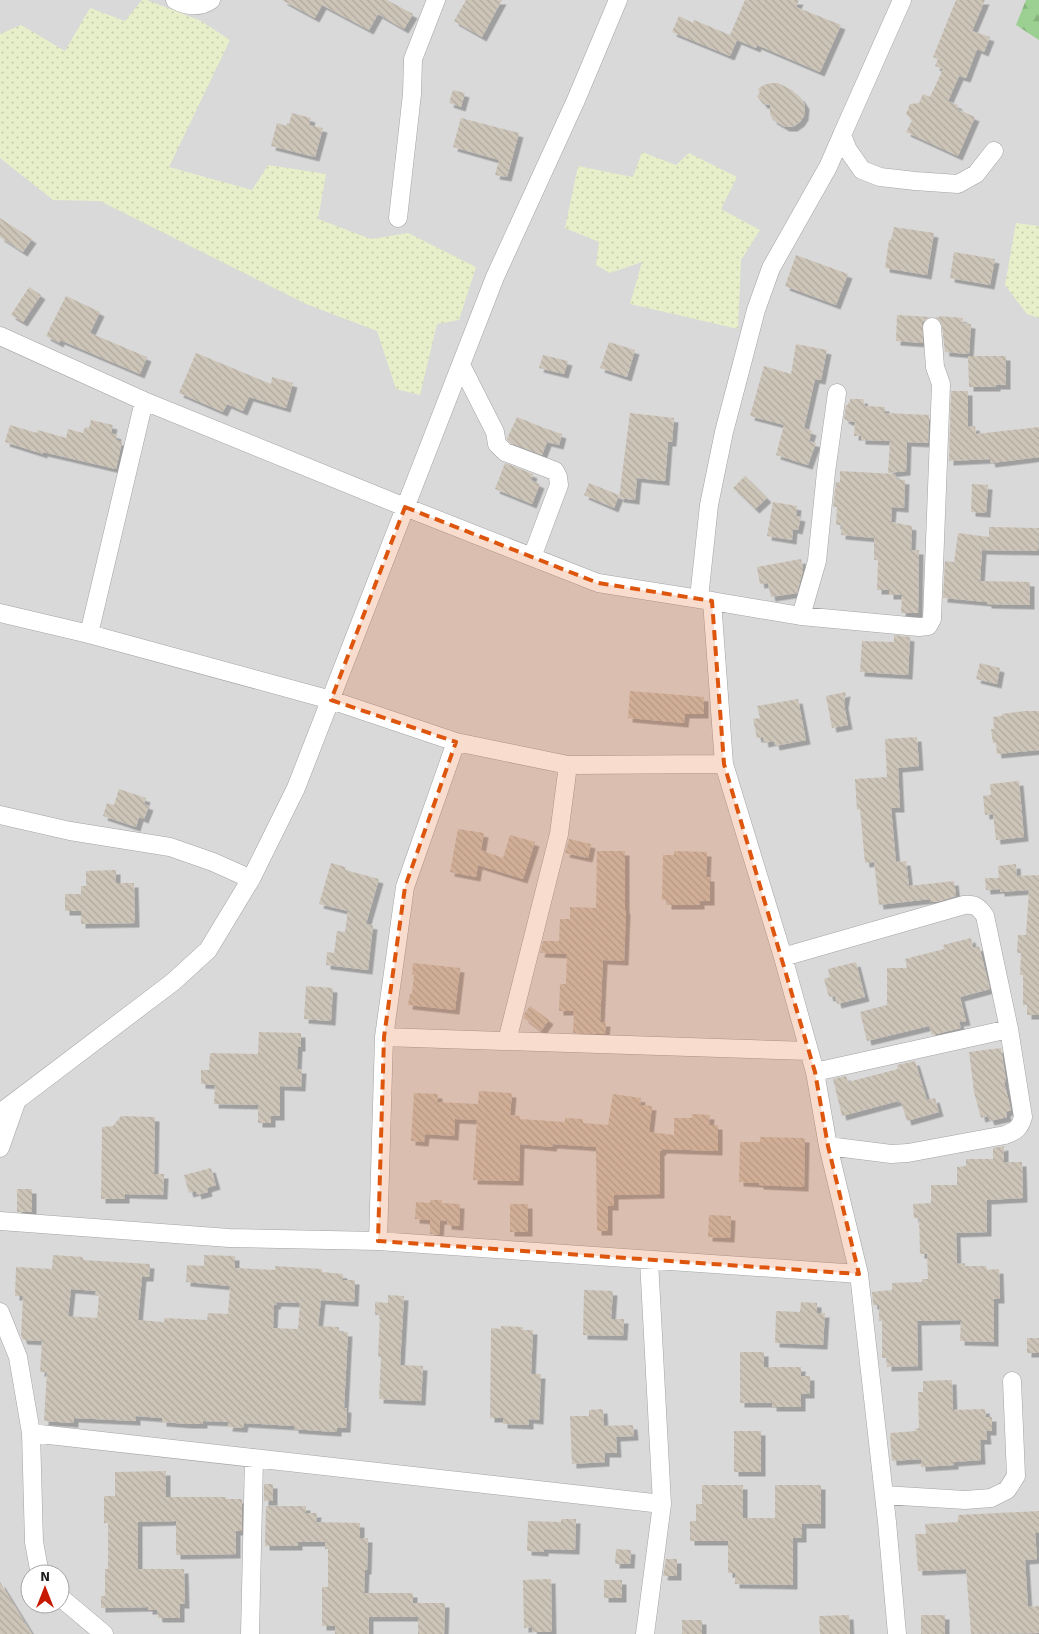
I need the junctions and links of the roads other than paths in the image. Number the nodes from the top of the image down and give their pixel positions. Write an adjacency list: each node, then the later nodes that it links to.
1 (175, 0): 2 (street)
2 (211, 0)
3 (436, 0): 8 (street)
4 (618, 0): 11 (street)
5 (902, 0): 6 (street)
6 (842, 135): 7 (street); 16 (street)
7 (994, 151)
8 (398, 218)
9 (932, 327): 18 (street)
10 (0, 336): 13 (street)
11 (461, 365): 14 (street); 15 (street)
12 (837, 393): 18 (street)
13 (144, 401): 14 (street); 19 (street)
14 (405, 508): 15 (street); 20 (street)
15 (532, 557): 16 (street)
16 (705, 600): 18 (street); 22 (street)
17 (0, 613): 19 (street)
18 (801, 616)
19 (90, 634): 20 (street)
20 (332, 700): 21 (street); 25 (street)
21 (456, 742): 23 (street); 28 (street)
22 (724, 764): 23 (street); 26 (street)
23 (568, 765): 29 (street)
24 (0, 816): 25 (street)
25 (251, 879): 32 (street)
26 (783, 957): 27 (street); 30 (street)
27 (1009, 1029): 31 (street); 34 (street)
28 (384, 1037): 29 (street); 37 (street)
29 (507, 1041): 30 (street)
30 (809, 1051): 31 (street)
31 (815, 1072): 34 (street)
32 (18, 1100): 33 (street); 35 (street)
33 (0, 1113)
34 (828, 1146): 39 (street)
35 (0, 1148)
36 (0, 1221): 37 (street)
37 (378, 1241): 38 (street)
38 (649, 1260): 39 (street); 45 (street)
39 (859, 1274): 44 (street)
40 (0, 1312): 42 (street)
41 (1012, 1381): 44 (street)
42 (31, 1433): 43 (street); 46 (street)
43 (254, 1458): 45 (street); 49 (street)
44 (884, 1495): 51 (street)
45 (662, 1504): 50 (street)
46 (39, 1564)
47 (70, 1605): 48 (street)
48 (104, 1634)
49 (250, 1634)
50 (646, 1634)
51 (897, 1634)

